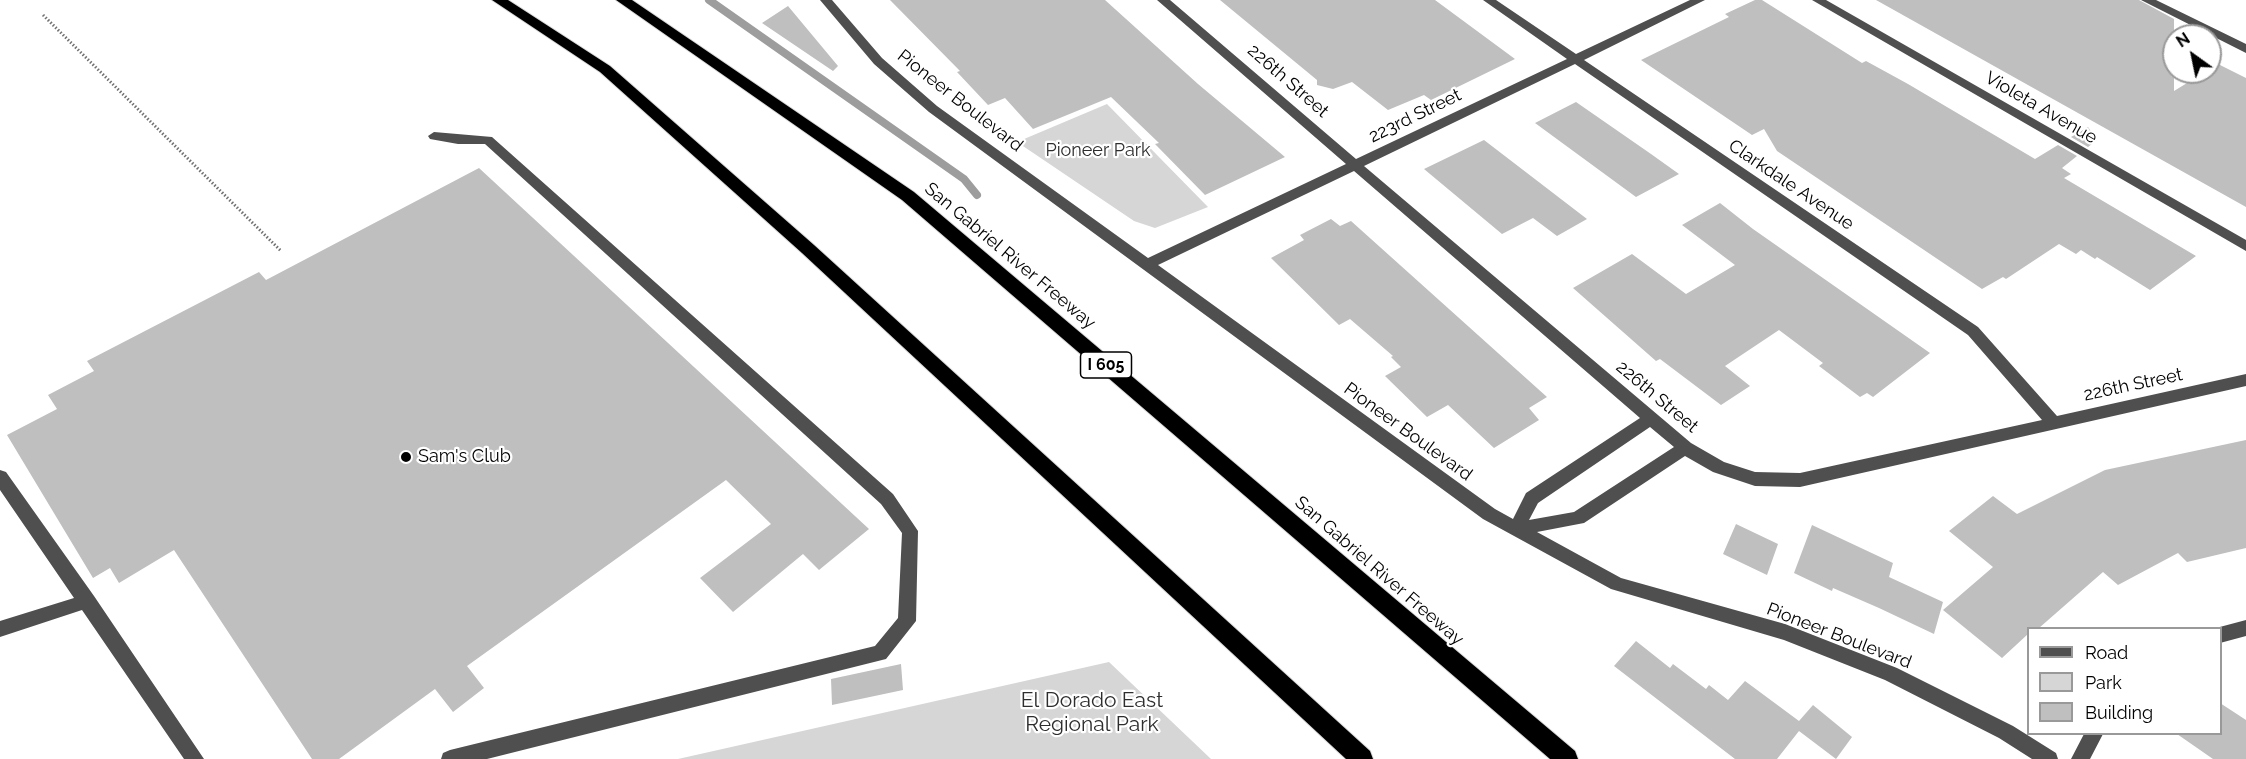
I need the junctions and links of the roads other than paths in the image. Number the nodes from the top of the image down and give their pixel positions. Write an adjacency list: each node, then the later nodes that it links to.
1 (499, 0): 28 (highway)
2 (623, 0): 29 (highway, San Gabriel River Freeway / I 605)
3 (826, 0): 14 (street, Pioneer Boulevard)
4 (1163, 0): 12 (street, 226th Street)
5 (1490, 0): 10 (street, Clarkdale Avenue)
6 (1699, 0): 10 (street, 223rd Street)
7 (1818, 0): 13 (street, Violeta Avenue)
8 (2147, 0): 9 (street)
9 (2246, 48)
10 (1576, 59): 12 (street, 223rd Street); 17 (street, Clarkdale Avenue)
11 (434, 136): 27 (street)
12 (1355, 165): 14 (street, 223rd Street); 16 (street, 226th Street)
13 (2246, 246)
14 (1146, 266): 20 (street, Pioneer Boulevard)
15 (2246, 380): 17 (street, 226th Street)
16 (1652, 419): 18 (street, 226th Street); 20 (street)
17 (2053, 422): 18 (street, 226th Street)
18 (1685, 448): 20 (street)
19 (0, 477): 21 (street)
20 (1516, 529): 30 (street, Pioneer Boulevard)
21 (88, 601): 23 (street); 26 (street)
22 (2246, 628): 24 (street)
23 (0, 629)
24 (2222, 634)
25 (2093, 735): 31 (street)
26 (195, 759)
27 (450, 759)
28 (1362, 759)
29 (1567, 759)
30 (2049, 759)
31 (2080, 759)

